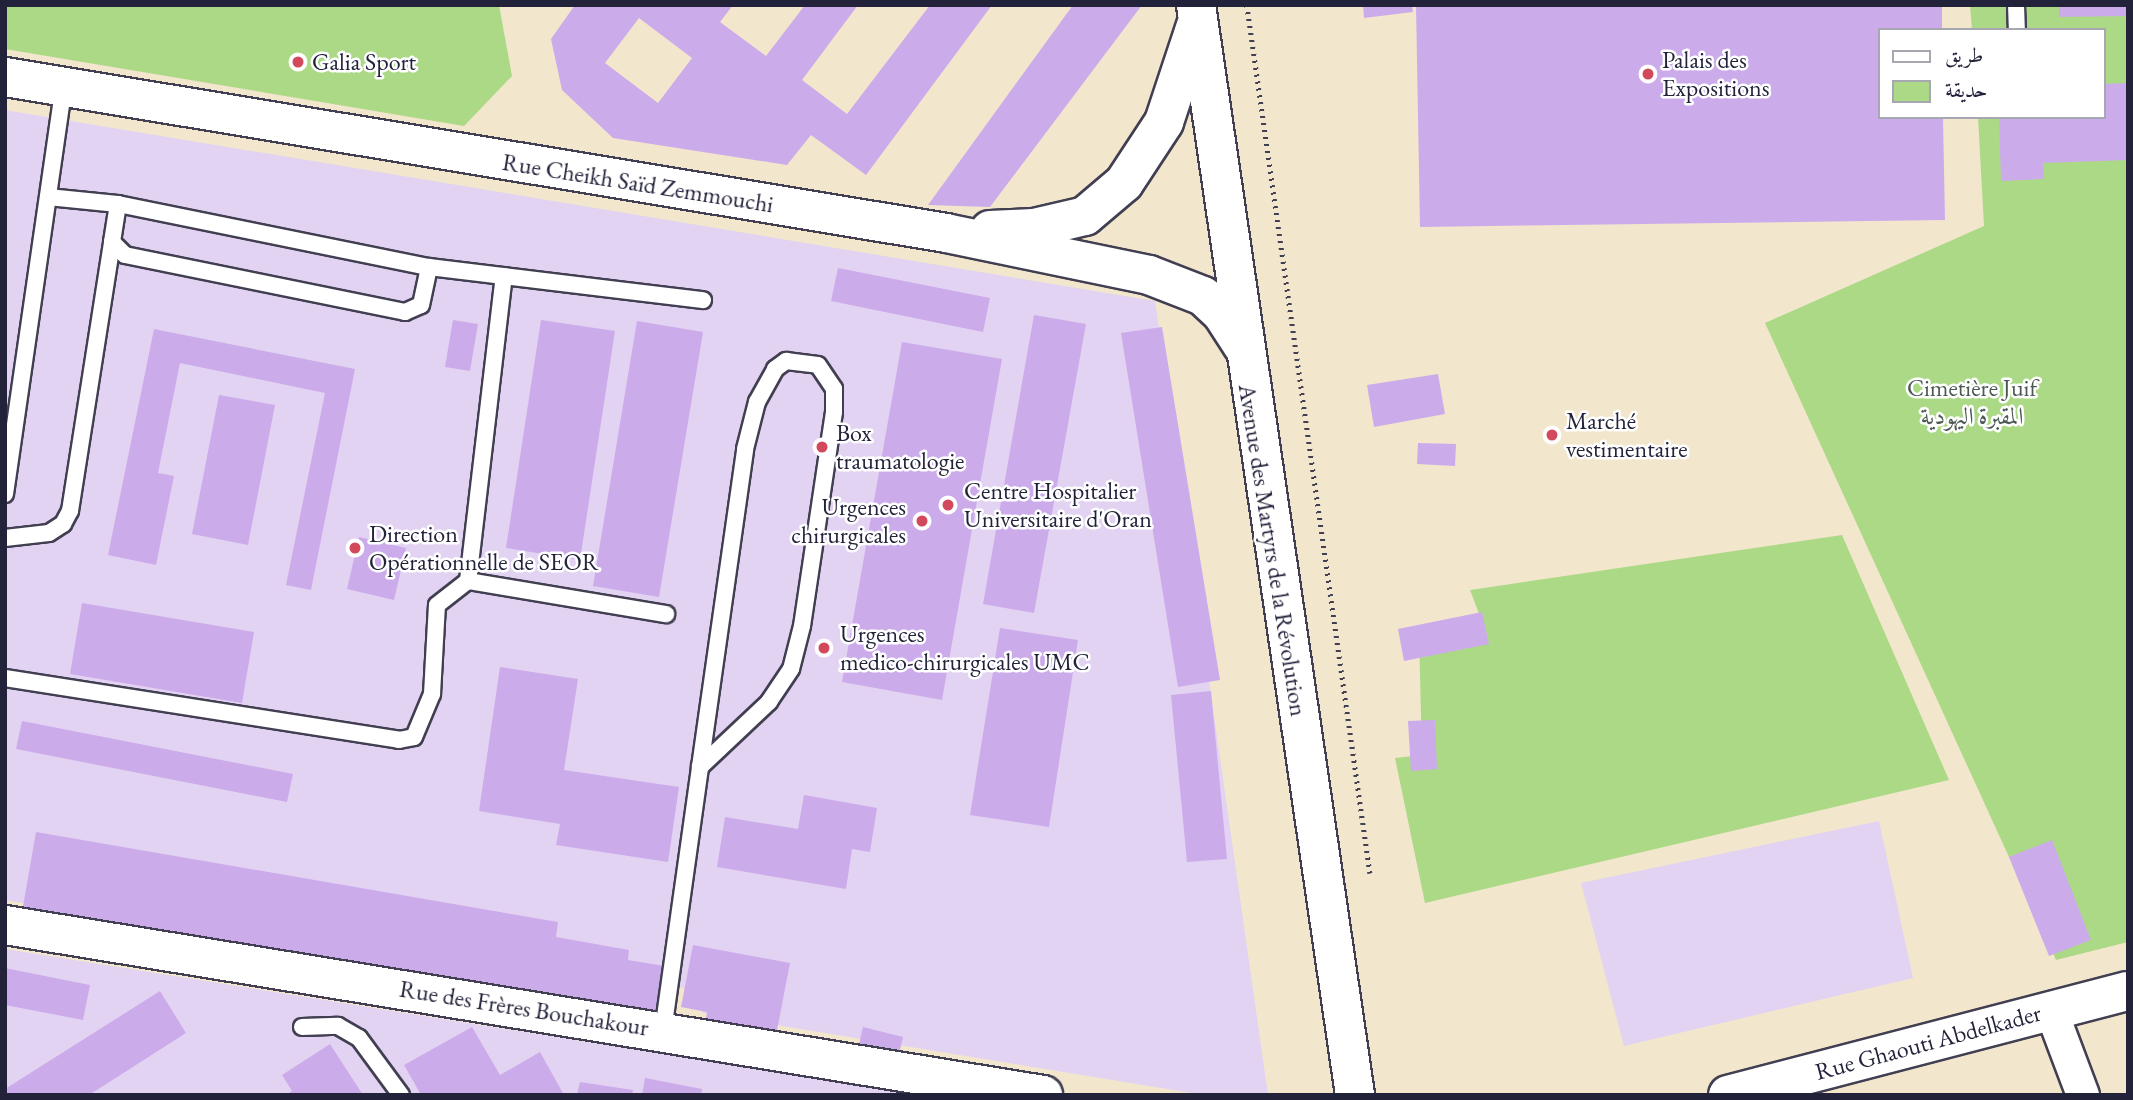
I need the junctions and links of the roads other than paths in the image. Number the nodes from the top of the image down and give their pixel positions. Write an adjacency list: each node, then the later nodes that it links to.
1 (2016, 5): 3 (lane)
2 (1197, 12): 8 (street); 13 (street, Avenue des Martyrs de la Révolution)
3 (2017, 28)
4 (5, 77): 5 (street, Rue Cheikh Saïd Zemmouchi)
5 (64, 87): 6 (lane); 8 (street, Rue Cheikh Saïd Zemmouchi)
6 (48, 197): 7 (lane); 14 (lane)
7 (118, 204): 9 (lane); 10 (lane)
8 (946, 233): 13 (street, Rue Cheikh Saïd Zemmouchi)
9 (112, 242): 10 (lane); 15 (lane)
10 (429, 267): 11 (lane)
11 (504, 275): 12 (lane); 16 (lane)
12 (703, 300)
13 (1243, 346): 27 (street, Avenue des Martyrs de la Révolution)
14 (5, 494)
15 (5, 538)
16 (468, 581): 17 (lane); 18 (lane)
17 (666, 614)
18 (5, 678)
19 (700, 767): 19 (lane); 24 (lane)
20 (5, 925): 24 (street, Rue des Frères Bouchakour)
21 (2128, 991): 22 (street, Rue Ghaouti Abdelkader)
22 (2051, 1010): 28 (street, Rue Ghaouti Abdelkader); 29 (street)
23 (302, 1027): 25 (lane)
24 (663, 1031): 26 (street, Rue des Frères Bouchakour)
25 (401, 1095)
26 (1043, 1095)
27 (1355, 1095)
28 (1728, 1095)
29 (2083, 1095)

